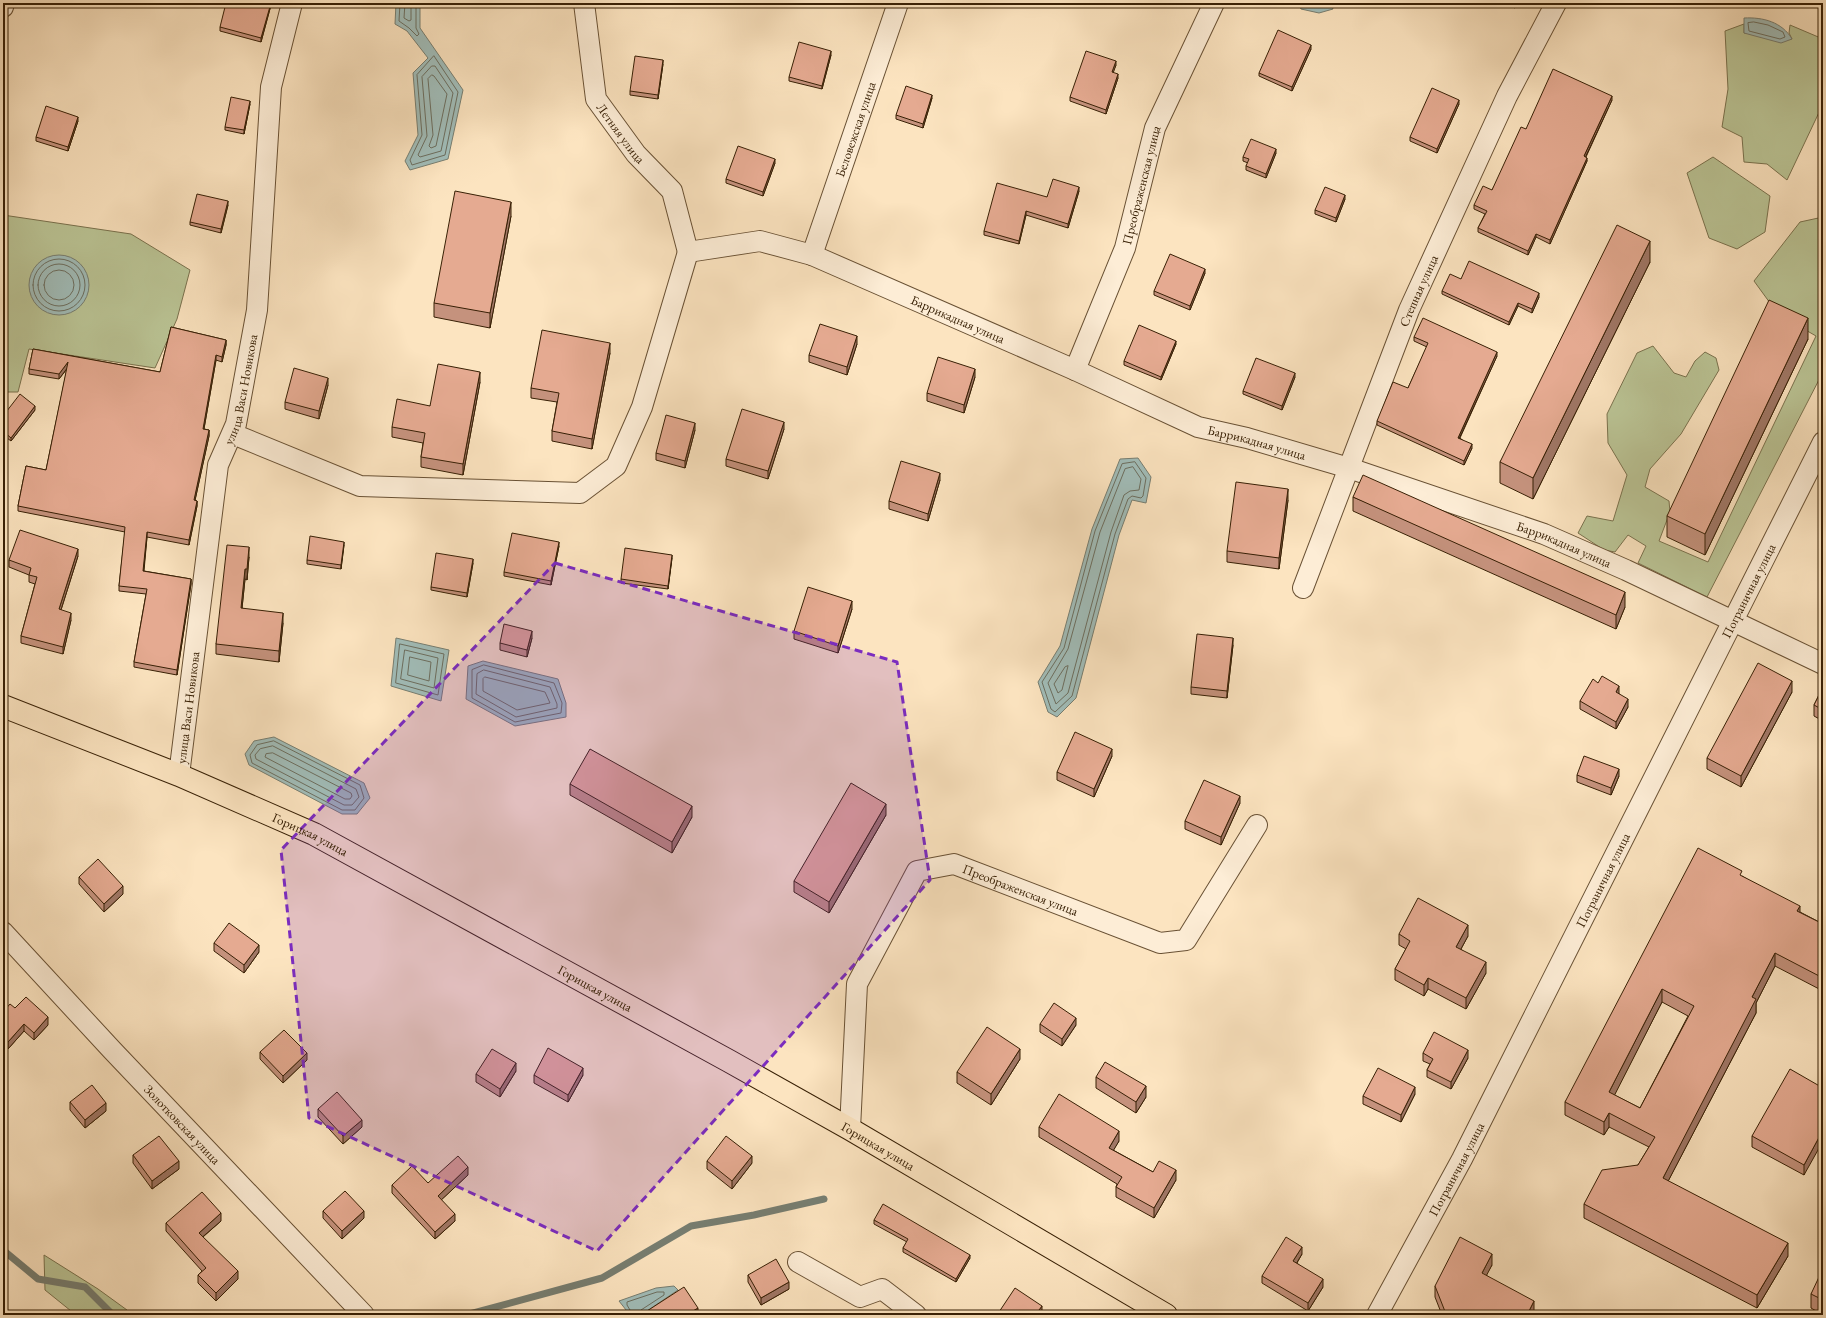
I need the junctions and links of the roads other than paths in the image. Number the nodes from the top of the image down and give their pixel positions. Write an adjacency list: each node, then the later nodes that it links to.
1 (4, 3): 7 (street)
2 (292, 3): 11 (street, улица Васи Новикова)
3 (584, 3): 8 (street, Летняя улица)
4 (898, 3): 9 (street, Беловежская улица)
5 (1214, 3): 10 (street, Преображенская улица)
6 (1556, 3): 13 (street, Степная улица)
7 (3, 7)
8 (688, 252): 9 (street, Баррикадная улица); 11 (street)
9 (812, 255): 10 (street, Баррикадная улица)
10 (1075, 370): 13 (street, Баррикадная улица)
11 (233, 434): 18 (street, улица Васи Новикова)
12 (1823, 442): 15 (street, Пограничная улица)
13 (1349, 468): 14 (street, Степная улица); 15 (street, Баррикадная улица)
14 (1303, 588)
15 (1734, 622): 16 (street, Баррикадная улица); 26 (street, Пограничная улица)
16 (1823, 664)
17 (3, 706): 18 (main road, Горицкая улица)
18 (179, 775): 21 (main road, Горицкая улица)
19 (1257, 825): 21 (street, Преображенская улица)
20 (3, 932): 23 (street, Золотковская улица)
21 (850, 1129): 25 (main road, Горицкая улица)
22 (798, 1262): 24 (street)
23 (364, 1315)
24 (916, 1315)
25 (1166, 1315)
26 (1377, 1315)

